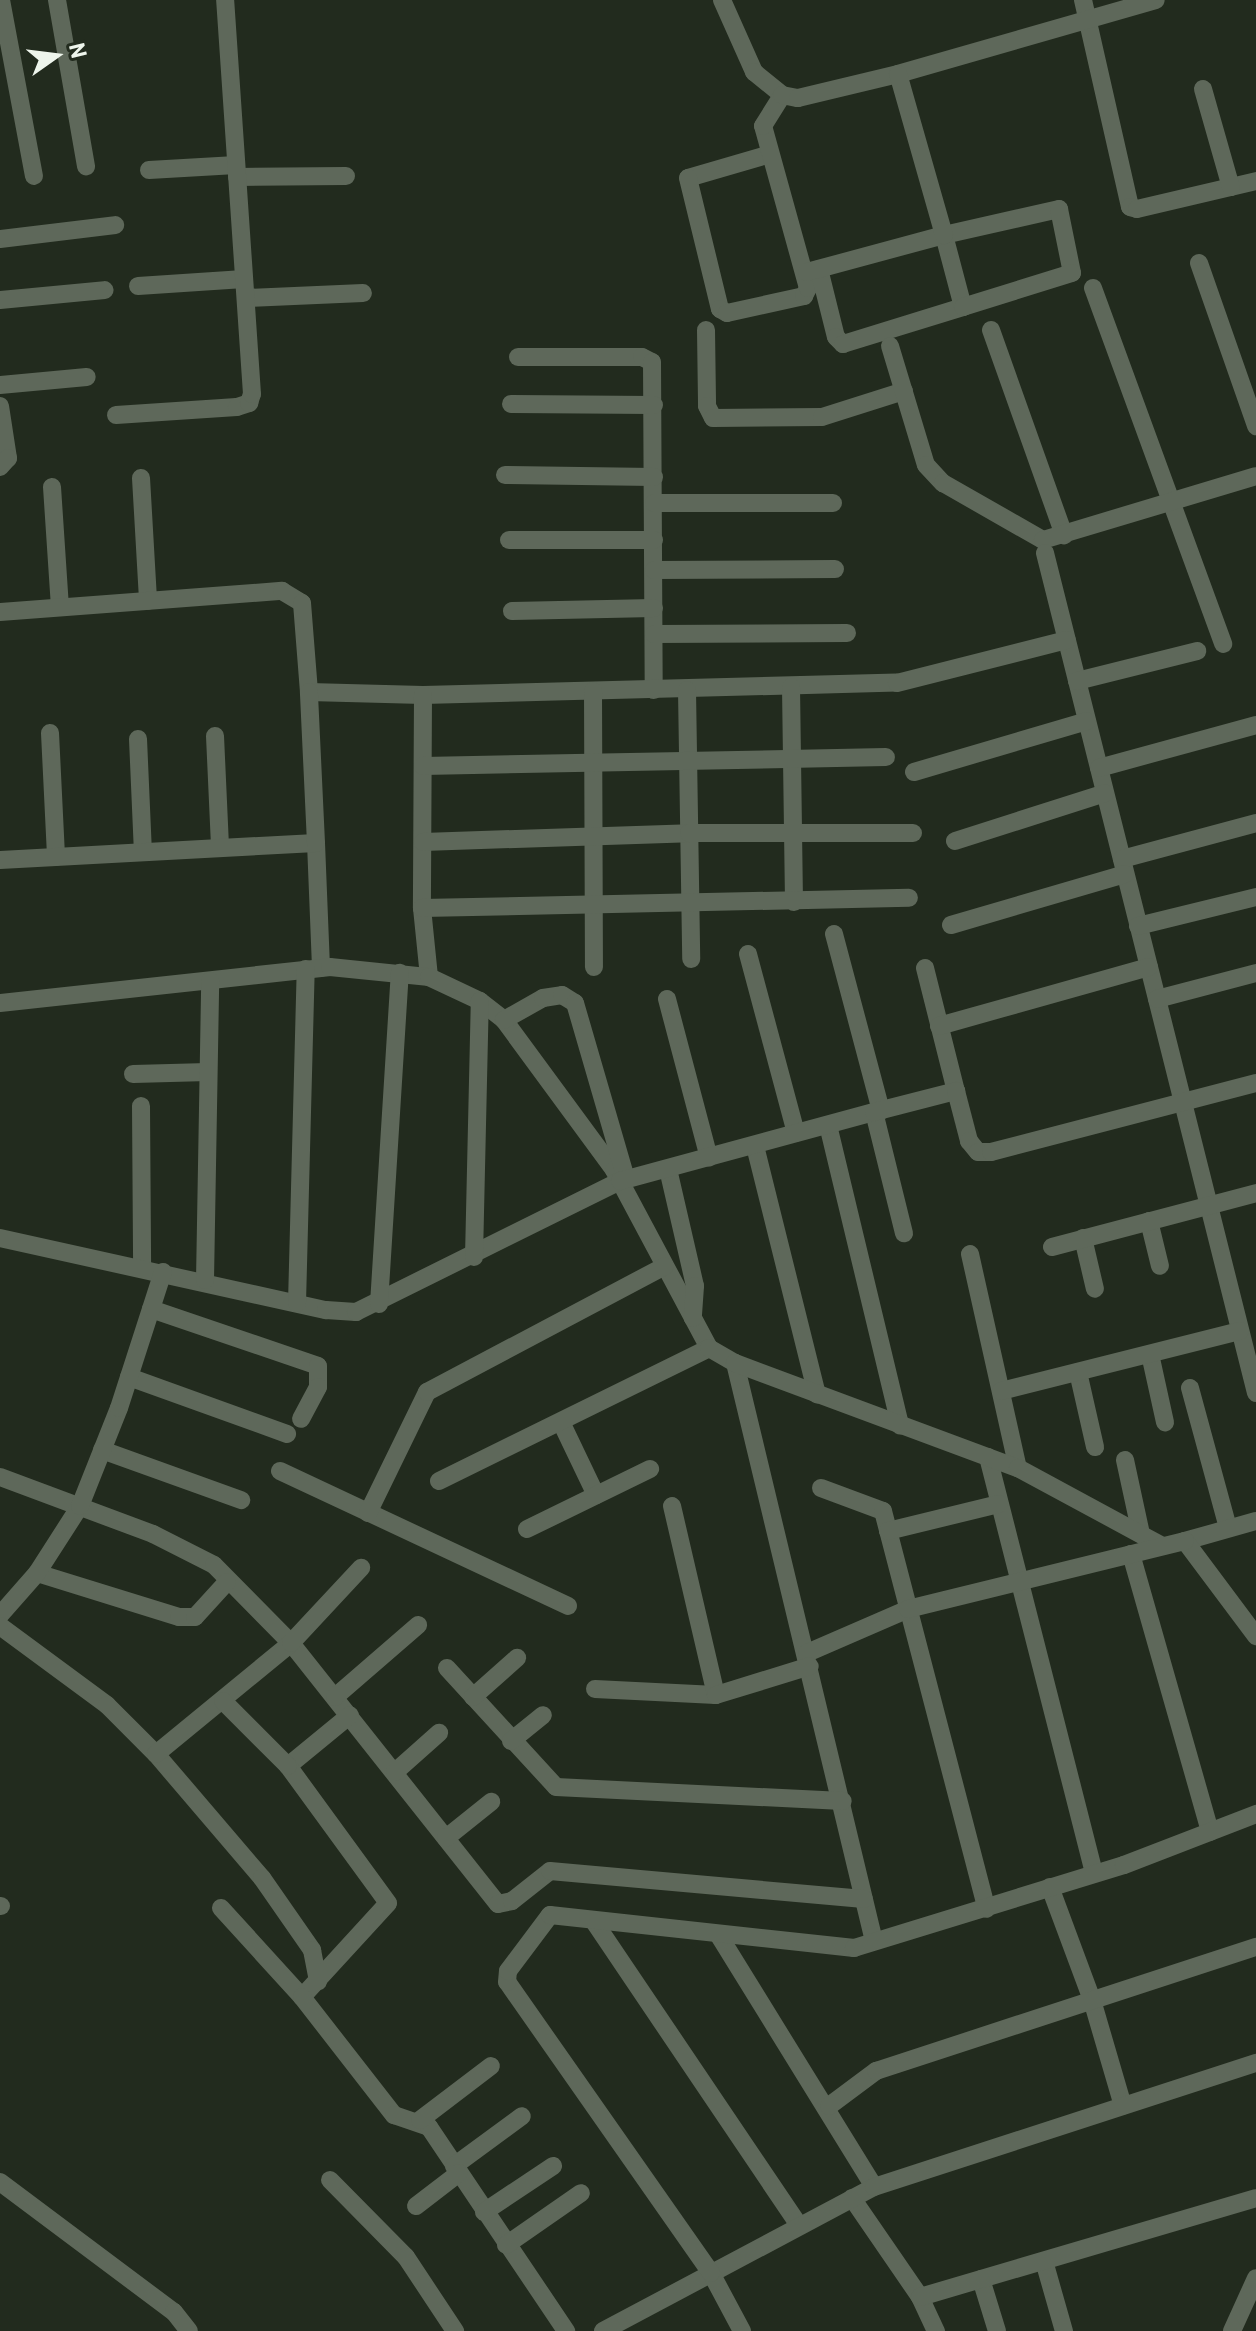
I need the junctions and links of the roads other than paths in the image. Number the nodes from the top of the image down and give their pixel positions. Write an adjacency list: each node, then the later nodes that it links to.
1 (1, 0): 15 (street)
2 (57, 0): 12 (street)
3 (225, 0): 14 (street)
4 (722, 0): 10 (street)
5 (1083, 0): 7 (street)
6 (1156, 0): 7 (street)
7 (1088, 21): 8 (street); 18 (street)
8 (898, 74): 10 (street); 20 (street)
9 (1203, 89): 18 (street)
10 (782, 95): 11 (street)
11 (770, 154): 23 (street); 23 (street)
12 (86, 167)
13 (149, 170): 14 (street)
14 (237, 171): 16 (street); 26 (street)
15 (34, 176)
16 (346, 176)
17 (1256, 181): 18 (street)
18 (1231, 187)
19 (115, 225): 21 (street)
20 (944, 235): 23 (street); 30 (street); 30 (street)
21 (0, 239)
22 (1199, 263): 42 (street)
23 (812, 271): 30 (street)
24 (138, 286): 26 (street)
25 (1093, 288): 51 (street)
26 (245, 289): 28 (street); 41 (street)
27 (105, 290): 29 (street)
28 (363, 293)
29 (0, 300)
30 (963, 307)
31 (706, 330): 37 (street)
32 (991, 330): 52 (street)
33 (890, 346): 37 (street)
34 (518, 357): 39 (street)
35 (87, 377): 36 (street)
36 (0, 385)
37 (904, 391): 52 (street)
38 (511, 404): 39 (street)
39 (654, 405): 46 (street)
40 (0, 406): 43 (street)
41 (116, 415)
42 (1256, 426)
43 (0, 467)
44 (505, 475): 46 (street)
45 (1256, 476): 51 (street)
46 (654, 477): 49 (street)
47 (141, 478): 58 (street)
48 (52, 487): 59 (street)
49 (654, 503): 50 (street); 54 (street)
50 (833, 503)
51 (1171, 503): 52 (street); 66 (street)
52 (1064, 535)
53 (509, 540): 54 (street)
54 (654, 540): 57 (street)
55 (1045, 553): 65 (street)
56 (835, 569): 57 (street)
57 (654, 570): 60 (street)
58 (148, 601): 59 (street); 73 (street)
59 (60, 607): 62 (street)
60 (654, 608): 61 (street); 64 (street)
61 (512, 611)
62 (0, 612)
63 (847, 633): 64 (street)
64 (654, 634): 70 (street)
65 (1067, 640): 68 (street); 69 (street)
66 (1223, 644)
67 (1197, 651): 68 (street)
68 (1077, 681): 75 (street)
69 (791, 687): 71 (street); 81 (street)
70 (654, 690): 71 (street); 72 (street)
71 (687, 690): 82 (street)
72 (593, 691): 74 (street); 83 (street)
73 (309, 692): 74 (street); 95 (street)
74 (423, 695): 84 (street)
75 (1087, 721): 85 (street); 86 (street)
76 (1256, 725): 85 (street)
77 (50, 733): 98 (street)
78 (215, 736): 96 (street)
79 (138, 739): 97 (street)
80 (886, 757): 81 (street)
81 (792, 760): 82 (street); 90 (street)
82 (688, 761): 83 (street); 89 (street)
83 (594, 762): 84 (street); 92 (street)
84 (423, 766): 94 (street)
85 (1099, 768): 87 (street)
86 (914, 772)
87 (1105, 793): 93 (street); 100 (street)
88 (1256, 823): 100 (street)
89 (689, 833): 90 (street); 92 (street); 103 (street)
90 (792, 833): 91 (street); 104 (street)
91 (913, 833)
92 (594, 836): 94 (street); 105 (street)
93 (955, 841)
94 (423, 842): 106 (street)
95 (316, 843): 96 (street); 115 (street)
96 (220, 848): 97 (street)
97 (143, 852): 98 (street)
98 (56, 857): 99 (street)
99 (0, 860)
100 (1124, 866): 107 (street); 108 (street)
101 (1256, 897): 108 (street)
102 (909, 898): 104 (street)
103 (692, 902): 104 (street); 105 (street); 111 (street)
104 (794, 902)
105 (594, 905): 106 (street); 112 (street)
106 (422, 908): 118 (street)
107 (951, 925)
108 (1138, 926): 113 (street)
109 (834, 934): 132 (street)
110 (748, 954): 134 (street)
111 (691, 959)
112 (594, 967)
113 (1149, 967): 121 (street); 125 (street)
114 (925, 968): 125 (street)
115 (314, 969): 116 (street); 119 (street); 154 (street)
116 (400, 973): 118 (street); 155 (street)
117 (1256, 973): 121 (street)
118 (429, 977): 122 (street)
119 (210, 981): 123 (street); 126 (street)
120 (667, 999): 136 (street)
121 (1157, 999): 130 (street)
122 (480, 1001): 124 (street); 147 (street)
123 (0, 1003)
124 (504, 1020): 138 (street); 138 (street)
125 (939, 1026): 129 (street)
126 (208, 1072): 127 (street); 152 (street)
127 (133, 1074)
128 (1256, 1083): 130 (street)
129 (956, 1091): 130 (street); 132 (street)
130 (1182, 1102): 140 (street)
131 (141, 1106): 150 (street)
132 (877, 1112): 133 (street); 142 (street)
133 (828, 1125): 134 (street); 171 (street)
134 (796, 1133): 135 (street)
135 (755, 1146): 136 (street); 167 (street)
136 (709, 1158): 137 (street)
137 (668, 1169): 138 (street); 157 (street)
138 (623, 1180): 147 (street); 148 (street)
139 (1256, 1193): 140 (street)
140 (1208, 1205): 141 (street); 158 (street)
141 (1149, 1221): 144 (street); 149 (street)
142 (904, 1233)
143 (0, 1238): 150 (street)
144 (1083, 1238): 145 (street); 153 (street)
145 (1052, 1247)
146 (970, 1254): 165 (street)
147 (474, 1257): 155 (street)
148 (665, 1266): 157 (street); 188 (street)
149 (1160, 1266)
150 (142, 1267): 151 (street)
151 (163, 1272): 152 (street); 156 (street)
152 (205, 1280): 154 (street)
153 (1095, 1289)
154 (297, 1303): 155 (street)
155 (379, 1304)
156 (151, 1309): 163 (street); 168 (street)
157 (693, 1318): 159 (street)
158 (1245, 1322): 160 (street); 166 (street)
159 (709, 1348): 161 (street); 169 (street)
160 (1150, 1354): 162 (street); 170 (street)
161 (735, 1363): 167 (street); 209 (street)
162 (1078, 1372): 165 (street); 173 (street)
163 (129, 1377): 172 (street); 174 (street)
164 (1190, 1388): 190 (street)
165 (1001, 1391): 177 (street)
166 (1256, 1393)
167 (817, 1394): 171 (street)
168 (301, 1419)
169 (561, 1422): 181 (street); 183 (street)
170 (1165, 1422)
171 (900, 1425): 175 (street)
172 (287, 1434)
173 (1095, 1447)
174 (102, 1450): 184 (street); 186 (street)
175 (988, 1457): 177 (street); 185 (street)
176 (1125, 1460): 193 (street)
177 (1018, 1468): 193 (street)
178 (650, 1469): 183 (street)
179 (280, 1471): 188 (street)
180 (0, 1477): 186 (street)
181 (439, 1481)
182 (821, 1488): 192 (street)
183 (596, 1495): 191 (street)
184 (241, 1500)
185 (999, 1504): 192 (street); 199 (street)
186 (80, 1506): 198 (street); 200 (street)
187 (672, 1506): 212 (street)
188 (368, 1513): 201 (street)
189 (1256, 1521): 190 (street)
190 (1228, 1528): 194 (street)
191 (527, 1529)
192 (888, 1531): 202 (street)
193 (1141, 1534): 195 (street)
194 (1185, 1541): 195 (street); 206 (street)
195 (1162, 1546): 196 (street)
196 (1131, 1554): 199 (street); 226 (street)
197 (361, 1568): 207 (street)
198 (37, 1573): 200 (street); 203 (street)
199 (1018, 1581): 202 (street); 228 (street)
200 (227, 1582): 207 (street)
201 (568, 1606)
202 (908, 1609): 209 (street); 232 (street)
203 (0, 1615)
204 (418, 1625): 213 (street)
205 (0, 1626): 220 (street)
206 (1255, 1634)
207 (291, 1643): 213 (street); 215 (street)
208 (517, 1658): 214 (street)
209 (808, 1660): 212 (street); 223 (street)
210 (447, 1668): 214 (street)
211 (595, 1689): 212 (street)
212 (716, 1695)
213 (335, 1697): 216 (street)
214 (473, 1697): 219 (street)
215 (223, 1701): 220 (street); 221 (street)
216 (350, 1715): 221 (street); 222 (street)
217 (543, 1715): 219 (street)
218 (439, 1733): 222 (street)
219 (511, 1741): 223 (street)
220 (156, 1754): 237 (street)
221 (288, 1766): 237 (street)
222 (395, 1772): 227 (street)
223 (843, 1801): 230 (street)
224 (491, 1802): 227 (street)
225 (1256, 1814): 226 (street)
226 (1210, 1832): 228 (street)
227 (446, 1838): 230 (street)
228 (1094, 1873): 229 (street)
229 (1050, 1887): 232 (street); 239 (street)
230 (864, 1899): 235 (street)
231 (221, 1908): 238 (street)
232 (987, 1909): 235 (street)
233 (593, 1920): 234 (street); 256 (street); 259 (street)
234 (718, 1934): 235 (street); 242 (street)
235 (874, 1941)
236 (1256, 1947): 239 (street)
237 (318, 1981): 238 (street)
238 (302, 1997): 245 (street)
239 (1092, 2000): 242 (street); 243 (street)
240 (1256, 2063): 243 (street)
241 (491, 2066): 245 (street)
242 (829, 2106): 250 (street)
243 (1123, 2106): 250 (street)
244 (522, 2116): 247 (street)
245 (420, 2120): 247 (street)
246 (553, 2166): 255 (street)
247 (456, 2170): 254 (street); 255 (street)
248 (330, 2180): 265 (street)
249 (0, 2182): 264 (street)
250 (874, 2187): 252 (street)
251 (581, 2193): 257 (street)
252 (852, 2198): 256 (street); 262 (street)
253 (1256, 2198): 258 (street)
254 (416, 2206)
255 (484, 2212): 257 (street)
256 (799, 2225): 259 (street)
257 (506, 2245): 266 (street)
258 (1044, 2261): 261 (street); 272 (street)
259 (711, 2273): 263 (street); 269 (street)
260 (1256, 2278): 273 (street)
261 (981, 2279): 262 (street); 271 (street)
262 (920, 2297): 270 (street)
263 (635, 2314): 267 (street); 268 (street)
264 (189, 2331)
265 (455, 2331)
266 (566, 2331)
267 (603, 2331)
268 (644, 2331)
269 (742, 2331)
270 (936, 2331)
271 (997, 2331)
272 (1064, 2331)
273 (1232, 2331)

